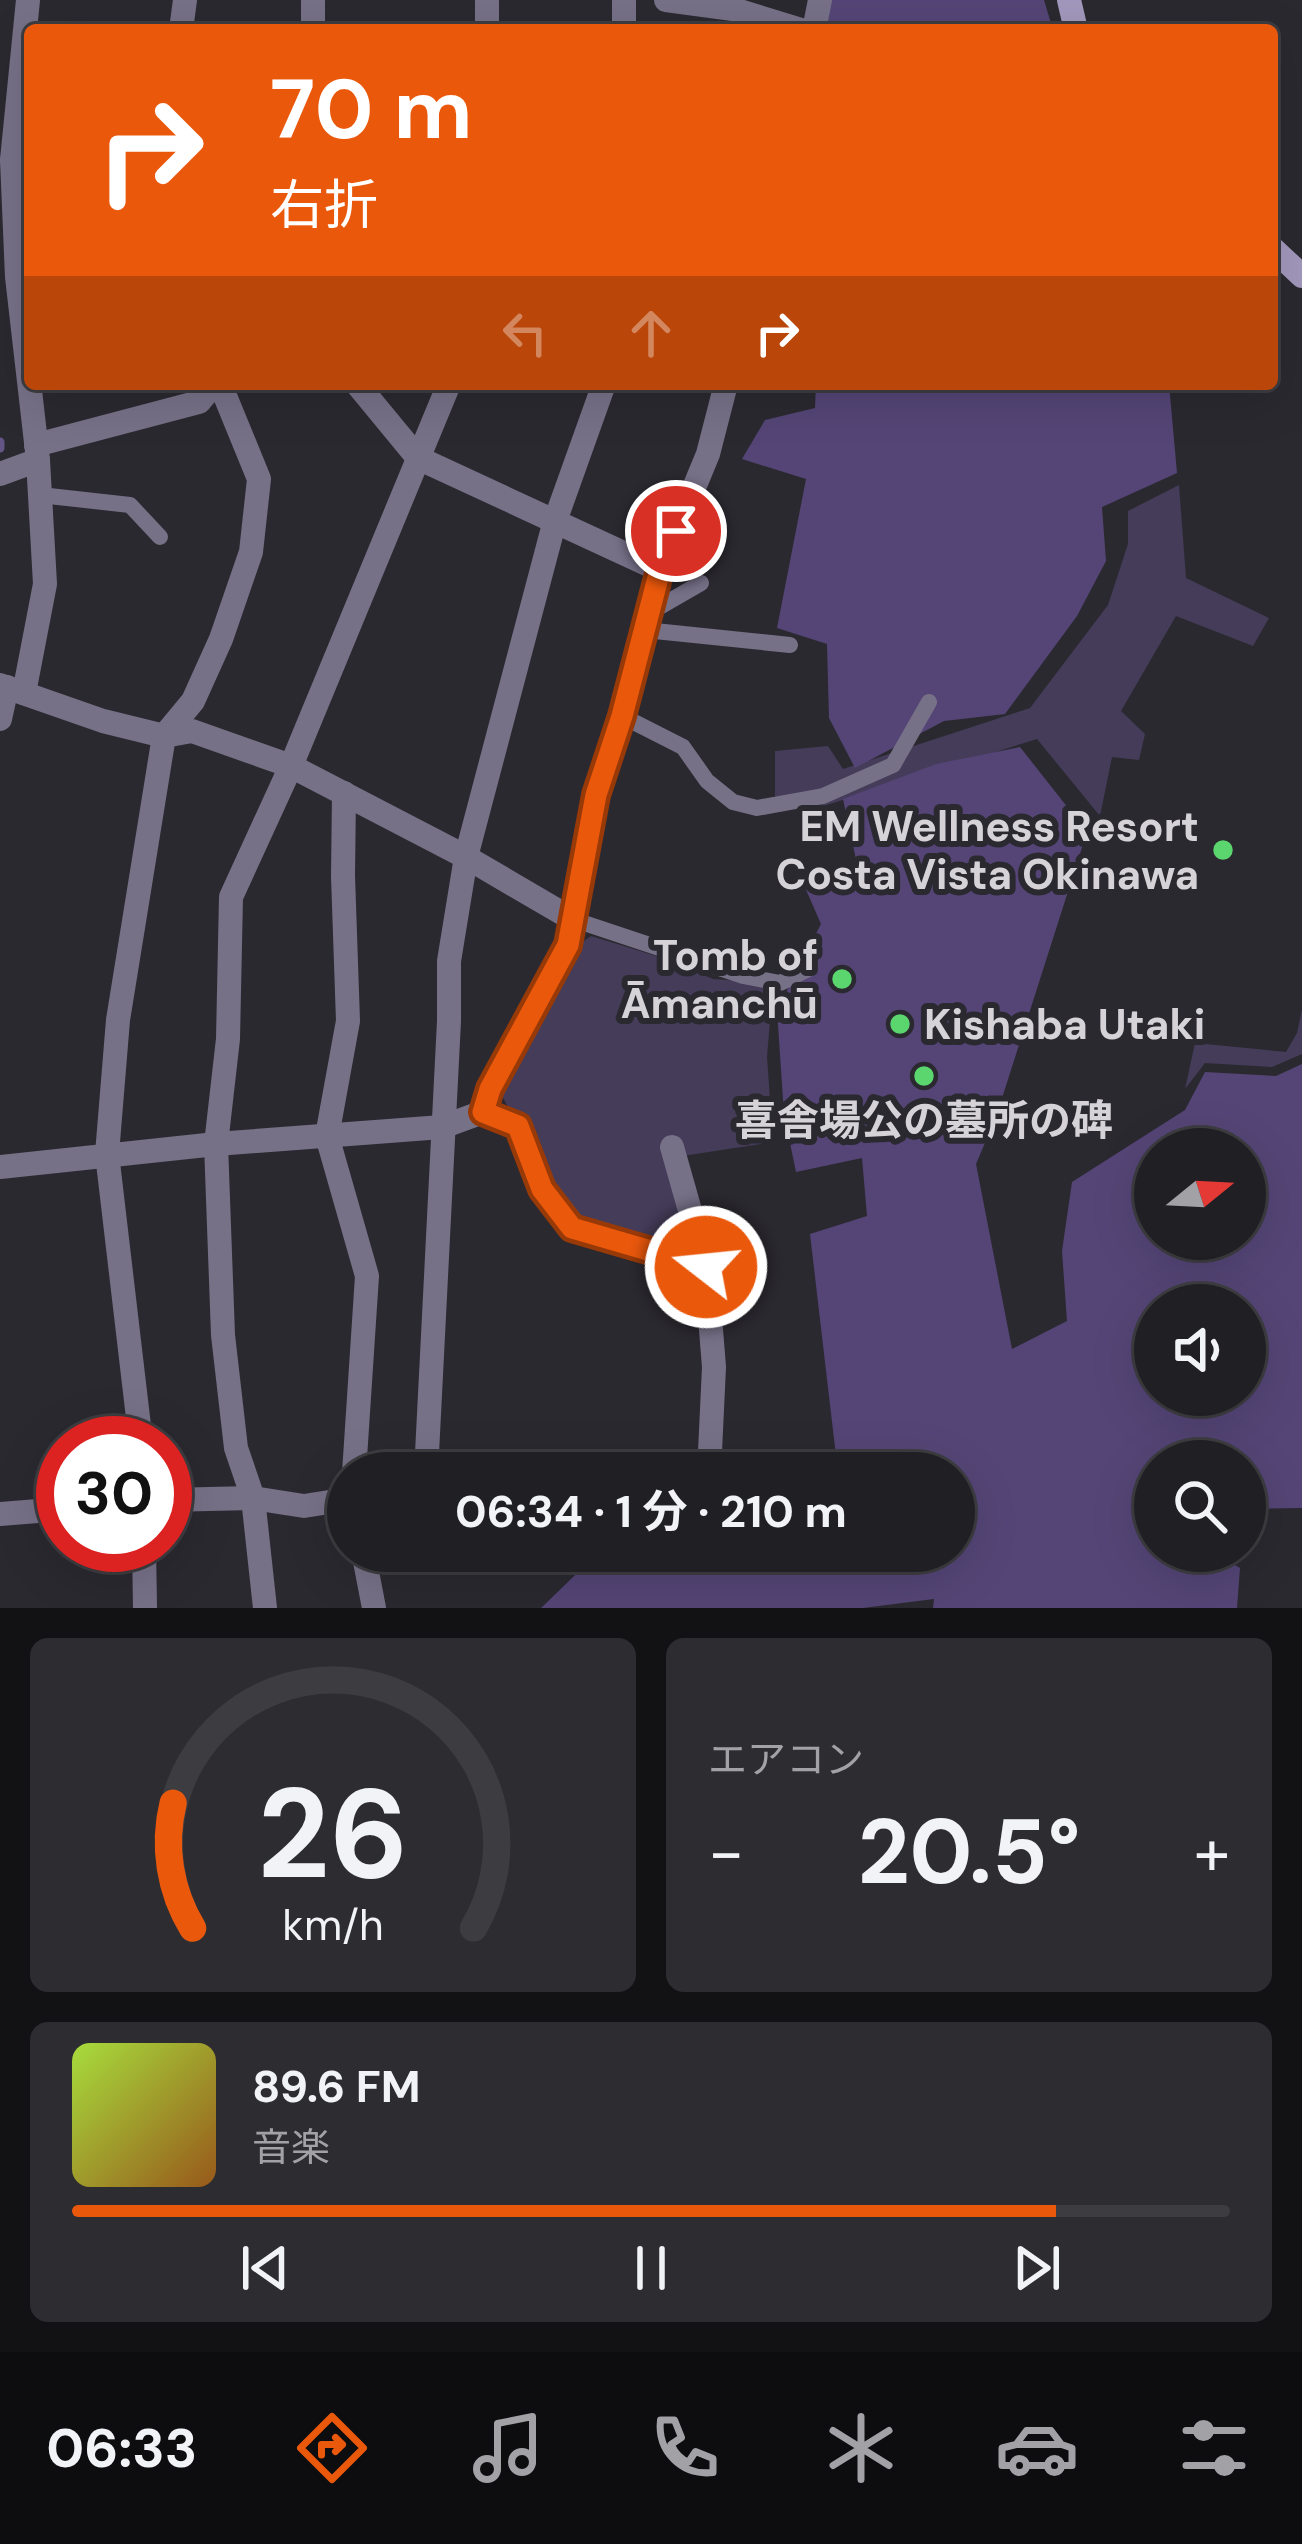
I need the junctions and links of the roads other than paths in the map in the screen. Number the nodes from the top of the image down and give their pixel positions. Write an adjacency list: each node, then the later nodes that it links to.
1 (666, 0): 2 (street)
2 (782, 24)
3 (24, 41): 4 (street)
4 (14, 144): 6 (street)
5 (1278, 254): 7 (street)
6 (9, 275): 8 (street)
7 (1302, 276)
8 (24, 370)
9 (27, 390): 16 (street)
10 (209, 390): 16 (street)
11 (222, 390): 30 (street)
12 (362, 390): 17 (street)
13 (446, 390): 17 (street)
14 (602, 390): 20 (street)
15 (724, 390): 22 (street)
16 (37, 453): 18 (street); 19 (street)
17 (418, 458): 20 (street); 31 (street)
18 (0, 474)
19 (40, 495): 21 (lane); 26 (street)
20 (554, 524): 22 (street); 33 (street)
21 (160, 537)
22 (660, 570): 24 (street)
23 (701, 583): 24 (lane)
24 (647, 621): 25 (lane); 28 (street)
25 (790, 645)
26 (11, 688): 29 (street); 30 (street)
27 (928, 701): 28 (lane)
28 (622, 716): 34 (street)
29 (0, 719)
30 (164, 736): 31 (street); 41 (street)
31 (291, 766): 32 (street); 39 (street)
32 (344, 794): 33 (street); 38 (street)
33 (466, 857): 34 (street); 37 (street)
34 (572, 919): 35 (lane); 36 (street)
35 (810, 968)
36 (483, 1112): 37 (street); 43 (street)
37 (442, 1127): 38 (street); 46 (street)
38 (327, 1136): 39 (street); 45 (street)
39 (217, 1144): 41 (street); 48 (street)
40 (672, 1147): 43 (street)
41 (107, 1154): 42 (street); 44 (street)
42 (0, 1167)
43 (706, 1267): 47 (street)
44 (138, 1416)
45 (355, 1452)
46 (427, 1452)
47 (710, 1452)
48 (253, 1498): 49 (street); 50 (street); 56 (street)
49 (192, 1499)
50 (327, 1502)
51 (36, 1511): 52 (street)
52 (0, 1514)
53 (144, 1572): 55 (street)
54 (367, 1572): 57 (street)
55 (145, 1608)
56 (265, 1608)
57 (374, 1608)

